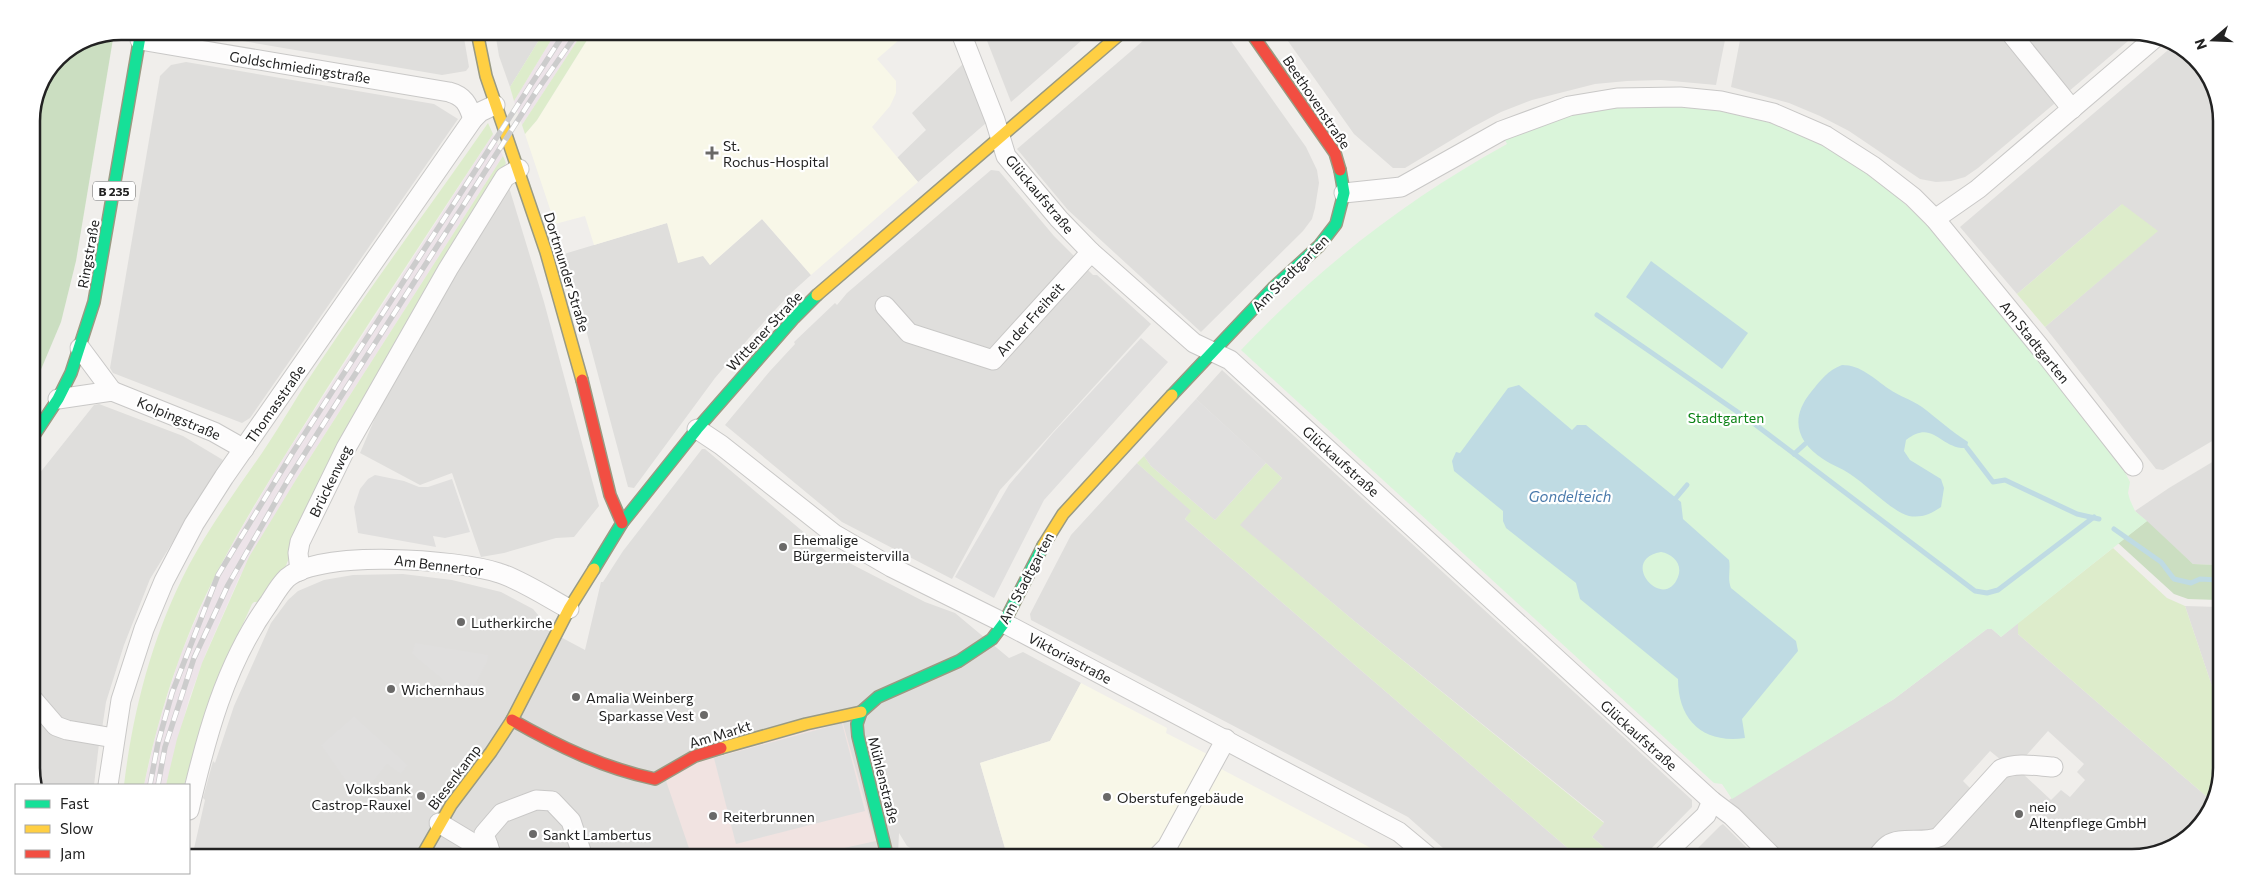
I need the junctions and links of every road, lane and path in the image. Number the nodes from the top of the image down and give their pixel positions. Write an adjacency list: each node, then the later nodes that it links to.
1 (139, 40): 20 (street, Ringstraße / B 235)
2 (162, 40): 10 (street, Goldschmiedingstraße)
3 (479, 40): 9 (street, Dortmunder Straße)
4 (964, 40): 14 (street, Glückaufstraße)
5 (1113, 40): 14 (street, Wittener Straße)
6 (1256, 40): 16 (street, Beethovenstraße)
7 (2016, 40): 12 (street)
8 (2150, 42): 12 (street)
9 (486, 76): 10 (street); 11 (street, Dortmunder Straße)
10 (455, 93): 13 (street)
11 (495, 105): 13 (street, Thomasstraße); 15 (street, Dortmunder Straße)
12 (2072, 109): 17 (street)
13 (472, 119): 26 (street, Thomasstraße)
14 (1000, 137): 18 (street, Glückaufstraße); 25 (street, Wittener Straße)
15 (519, 169): 28 (street, Dortmunder Straße); 29 (street, Brückenweg)
16 (1344, 193): 17 (street, Am Stadtgarten); 21 (street, Am Stadtgarten)
17 (1935, 219): 27 (street, Am Stadtgarten)
18 (1091, 252): 19 (street, An der Freiheit); 21 (street, Glückaufstraße)
19 (885, 306)
20 (80, 348): 22 (street); 23 (street, Ringstraße / B 235)
21 (1212, 352): 31 (street, Am Stadtgarten); 39 (street, Glückaufstraße)
22 (112, 391): 23 (street); 26 (street, Kolpingstraße)
23 (58, 399): 24 (street, Ringstraße / B 235)
24 (40, 427)
25 (697, 429): 28 (street, Wittener Straße); 31 (street, Viktoriastraße)
26 (244, 448): 35 (street, Thomasstraße)
27 (2133, 466)
28 (622, 523): 30 (street, Wittener Straße)
29 (300, 571): 30 (street, Am Bennertor); 40 (street)
30 (570, 609): 34 (street, Wittener Straße)
31 (1004, 623): 33 (street, Am Stadtgarten); 36 (street, Viktoriastraße)
32 (40, 707): 35 (street)
33 (861, 712): 34 (street, Am Markt); 45 (street, Mühlenstraße)
34 (512, 720): 41 (street, Biesenkamp)
35 (114, 738): 38 (street, Thomasstraße)
36 (1226, 739): 46 (street); 47 (street, Viktoriastraße)
37 (2053, 767): 50 (street)
38 (108, 784)
39 (1712, 801): 48 (street); 49 (street, Glückaufstraße)
40 (190, 806)
41 (439, 823): 42 (street, Biesenkamp); 43 (street)
42 (426, 849)
43 (490, 849): 44 (street)
44 (580, 849)
45 (886, 849)
46 (1166, 849)
47 (1420, 849)
48 (1670, 849)
49 (1765, 849)
50 (1884, 849)

